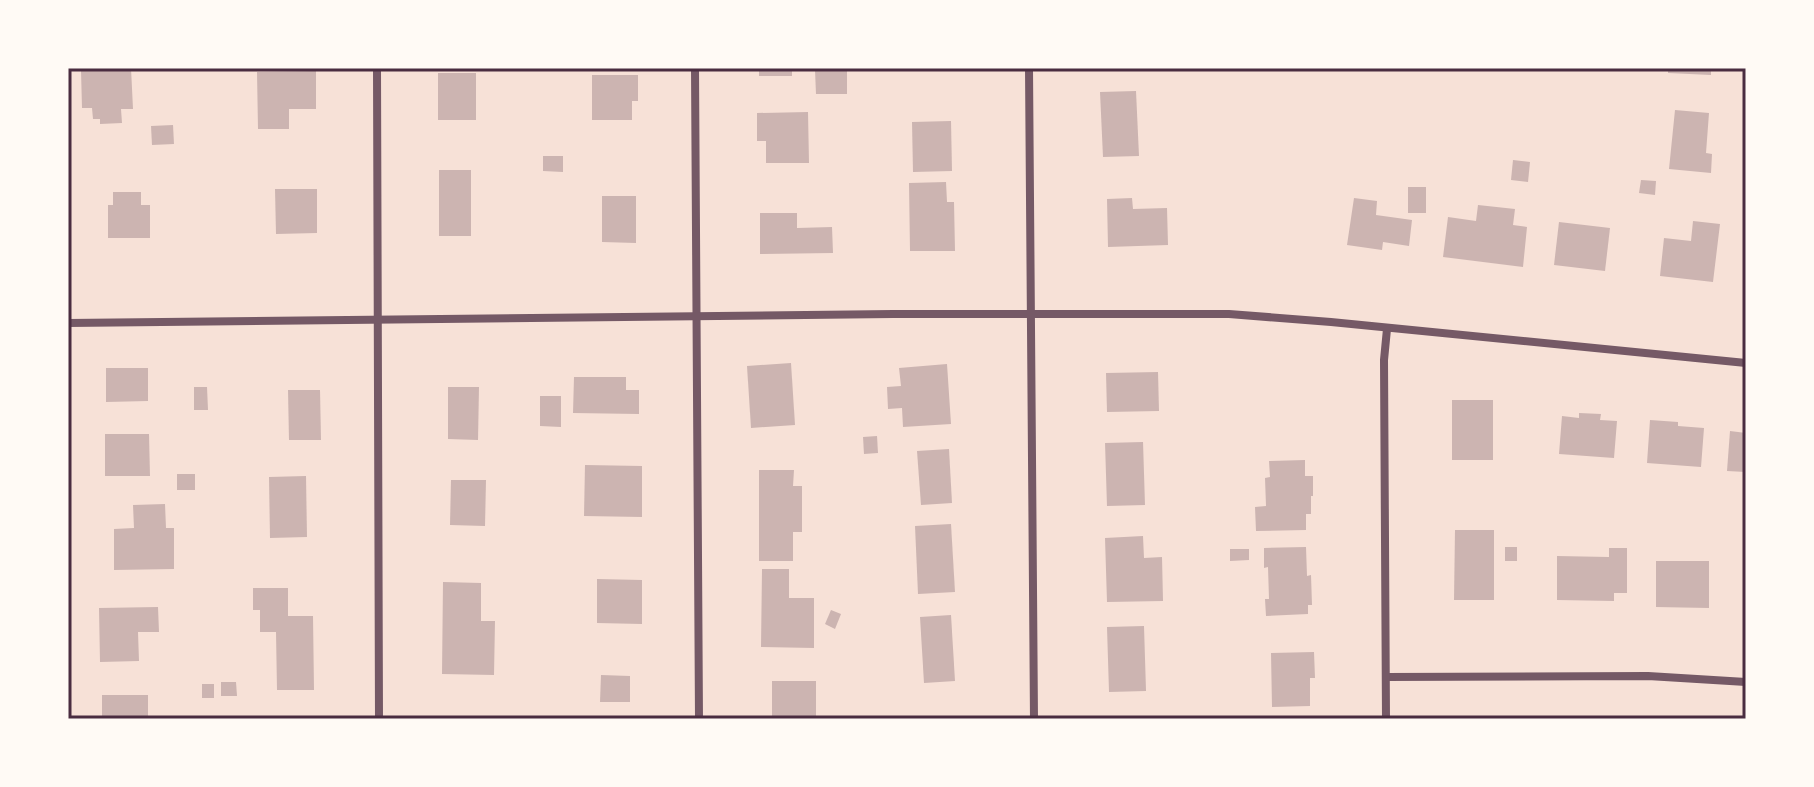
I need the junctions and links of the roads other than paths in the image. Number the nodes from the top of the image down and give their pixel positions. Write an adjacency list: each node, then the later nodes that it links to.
1 (377, 68): 6 (street)
2 (695, 68): 5 (street)
3 (1029, 68): 4 (street)
4 (1031, 313): 5 (street); 8 (street); 14 (street)
5 (697, 317): 6 (street); 13 (street)
6 (379, 321): 7 (street); 12 (street)
7 (68, 323)
8 (1387, 329): 9 (street); 10 (street)
9 (1746, 363)
10 (1386, 677): 11 (street); 15 (street)
11 (1746, 682)
12 (379, 719)
13 (699, 719)
14 (1034, 719)
15 (1386, 719)

